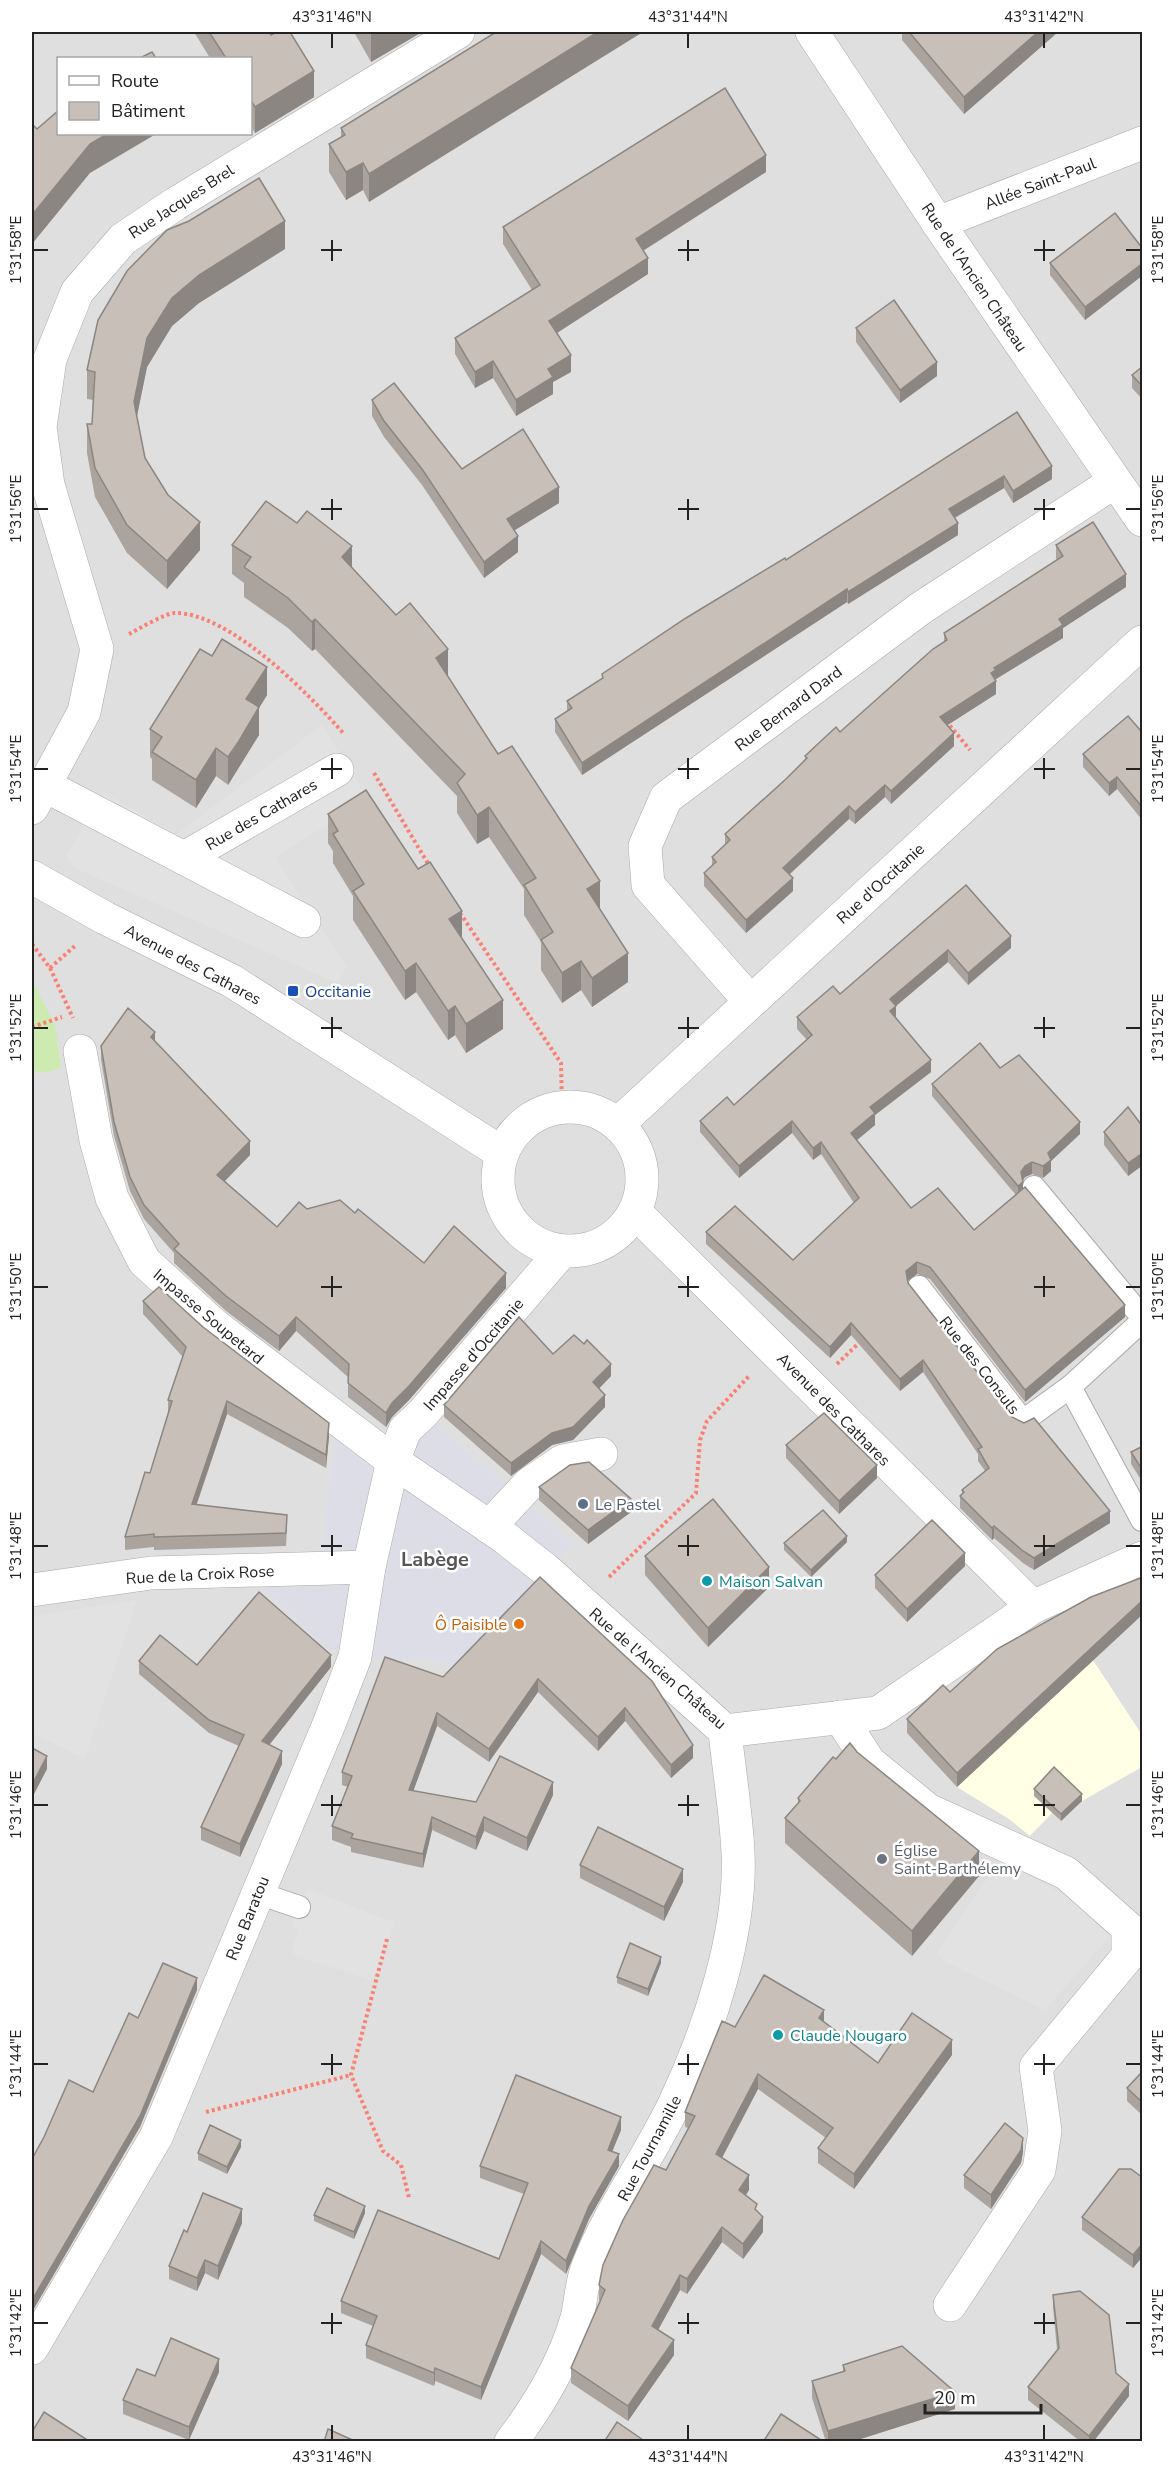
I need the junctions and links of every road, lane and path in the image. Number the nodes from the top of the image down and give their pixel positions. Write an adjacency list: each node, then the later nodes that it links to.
1 (458, 32): 8 (street, Rue Jacques Brel)
2 (812, 32): 4 (street, Rue de l'Ancien Château)
3 (1143, 142): 4 (street, Allée Saint-Paul)
4 (938, 223): 5 (street, Rue de l'Ancien Château)
5 (1114, 482): 6 (street, Rue de l'Ancien Château); 20 (street, Rue Bernard Dard)
6 (1143, 520)
7 (1143, 642): 12 (street, Rue d'Occitanie)
8 (97, 649): 10 (path); 13 (street, Rue Jacques Brel)
9 (943, 718): 12 (path)
10 (351, 741)
11 (353, 768): 14 (street, Rue des Cathares); 15 (path)
12 (994, 778): 20 (street, Rue d'Occitanie)
13 (38, 796): 14 (street, Rue des Cathares)
14 (184, 858): 18 (street, Rue des Cathares)
15 (433, 872)
16 (32, 877): 26 (street, Avenue des Cathares)
17 (458, 910): 24 (path)
18 (304, 921)
19 (32, 944): 21 (path)
20 (750, 1001): 25 (street, Rue d'Occitanie)
21 (72, 1014): 22 (path); 23 (path)
22 (32, 1027)
23 (80, 1051): 37 (street, Impasse Soupetard)
24 (562, 1107): 25 (street); 26 (street)
25 (618, 1124): 28 (street)
26 (502, 1153): 29 (street)
27 (1034, 1187): 31 (lane)
28 (635, 1212): 29 (street); 33 (street, Avenue des Cathares)
29 (562, 1251): 37 (street, Impasse d'Occitanie)
30 (920, 1287): 35 (lane, Rue des Consuls)
31 (1143, 1319): 35 (lane)
32 (870, 1333): 34 (path)
33 (775, 1350): 34 (street, Avenue des Cathares); 43 (path)
34 (812, 1386): 44 (street, Avenue des Cathares)
35 (1070, 1387): 38 (lane)
36 (601, 1454): 39 (street)
37 (393, 1461): 39 (street, Rue de l'Ancien Château); 41 (street, Rue Baratou)
38 (1143, 1520)
39 (489, 1527): 43 (street, Rue de l'Ancien Château)
40 (1143, 1558): 44 (street, Rue de l'Ancien Château)
41 (369, 1568): 42 (street, Rue de la Croix Rose); 47 (street, Rue Baratou)
42 (32, 1590)
43 (583, 1603): 46 (street, Rue de l'Ancien Château)
44 (1033, 1607): 45 (street, Rue de l'Ancien Château)
45 (840, 1717): 46 (street, Rue de l'Ancien Château); 53 (street)
46 (725, 1731): 55 (street, Rue Tournamille)
47 (258, 1893): 48 (lane); 51 (street, Rue Baratou)
48 (299, 1907)
49 (387, 1939): 50 (path)
50 (351, 2075): 51 (path); 52 (path)
51 (162, 2123): 54 (street, Rue Baratou)
52 (409, 2198)
53 (950, 2305)
54 (32, 2348)
55 (511, 2442)

